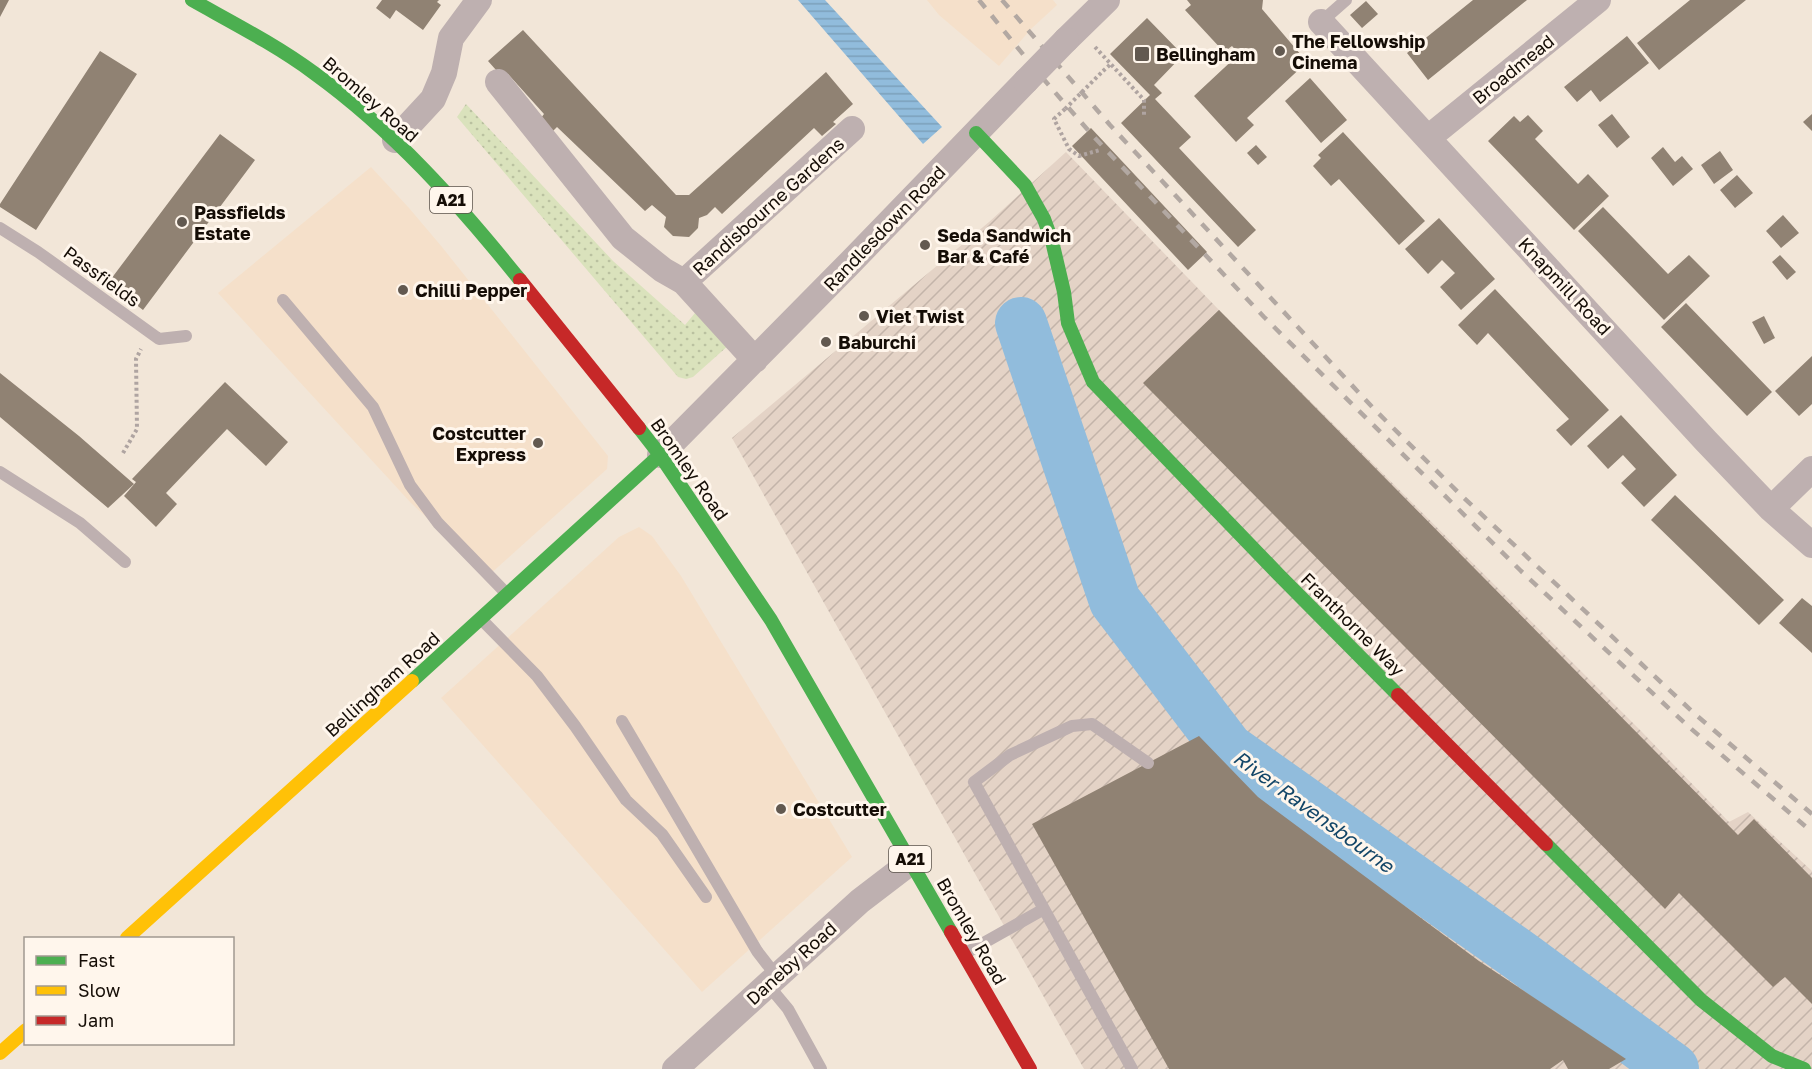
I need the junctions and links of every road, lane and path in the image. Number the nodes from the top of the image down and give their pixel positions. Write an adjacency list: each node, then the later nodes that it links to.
1 (192, 0): 12 (street, Bromley Road / A21)
2 (479, 0): 12 (street)
3 (1107, 0): 10 (street, Randlesdown Road, bridge)
4 (1346, 0): 6 (lane)
5 (1598, 0): 11 (street, Broadmead)
6 (1321, 22): 11 (street, Knapmill Road)
7 (498, 82): 15 (street, Randisbourne Gardens)
8 (1144, 117): 13 (path, bridge)
9 (852, 129): 15 (street, Randisbourne Gardens)
10 (976, 134): 19 (street, Randlesdown Road); 43 (street, Franthorne Way)
11 (1428, 138): 24 (street, Knapmill Road)
12 (395, 140): 21 (street, Bromley Road / A21)
13 (1100, 150)
14 (0, 228): 17 (lane, Passfields)
15 (684, 282): 19 (street, Randisbourne Gardens)
16 (283, 300): 27 (lane)
17 (150, 332): 18 (lane, Passfields); 20 (path)
18 (186, 336)
19 (755, 360): 21 (street, Randlesdown Road)
20 (123, 453)
21 (660, 455): 27 (street, Bellingham Road); 31 (street, Bromley Road / A21)
22 (1812, 469): 24 (street)
23 (0, 472): 26 (lane)
24 (1771, 508): 25 (street, Knapmill Road)
25 (1812, 545)
26 (125, 562)
27 (507, 595): 28 (street, Bellingham Road)
28 (481, 619): 32 (lane); 34 (street, Bellingham Road)
29 (622, 721): 36 (lane)
30 (1148, 763): 33 (lane)
31 (912, 862): 35 (street, Bromley Road / A21); 36 (street, Daneby Road)
32 (706, 897)
33 (1044, 909): 35 (lane); 42 (lane)
34 (129, 937)
35 (964, 955): 41 (street, Bromley Road / A21)
36 (773, 981): 39 (street, Daneby Road); 40 (lane)
37 (24, 1032): 38 (street)
38 (0, 1053)
39 (675, 1069)
40 (821, 1069)
41 (1030, 1069)
42 (1132, 1069)
43 (1804, 1069)

